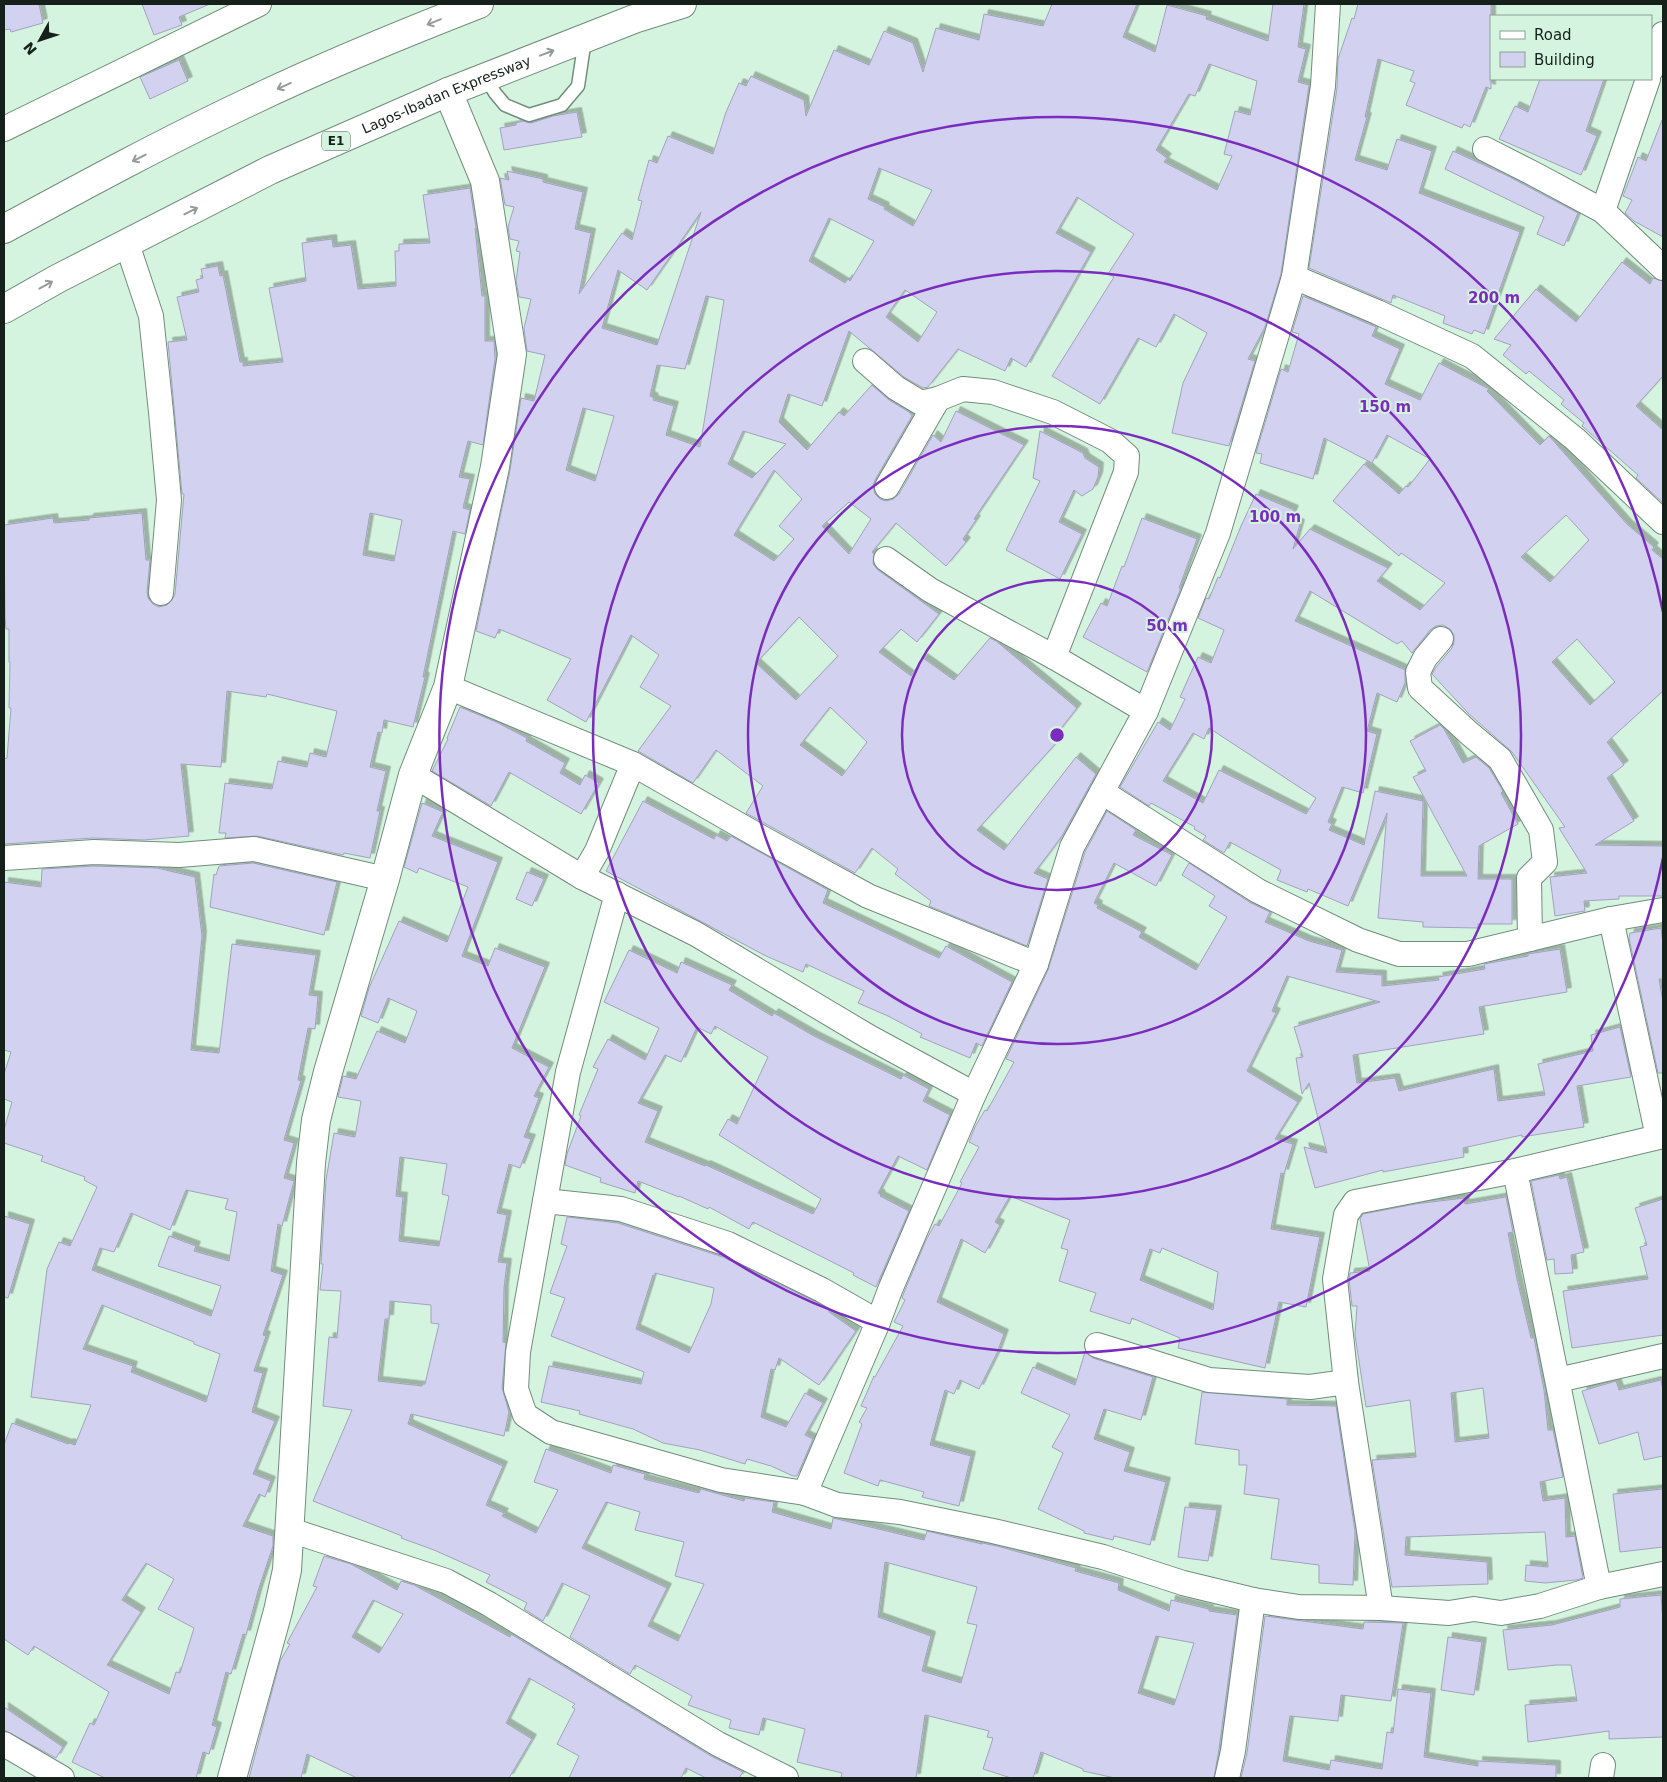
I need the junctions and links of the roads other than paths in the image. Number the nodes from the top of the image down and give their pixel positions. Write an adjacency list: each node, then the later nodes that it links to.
1 (259, 4): 11 (street)
2 (479, 4): 14 (main road, one-way to 14)
3 (682, 4): 6 (main road, Lagos-Ibadan Expressway / E1)
4 (1328, 4): 17 (street)
5 (1663, 34): 7 (street)
6 (585, 39): 8 (main road, Lagos-Ibadan Expressway / E1, one-way to 6); 8 (lane)
7 (1652, 67)
8 (486, 78): 10 (main road, Lagos-Ibadan Expressway / E1)
9 (1648, 80): 13 (street)
10 (448, 92): 15 (main road, Lagos-Ibadan Expressway / E1, one-way to 10); 27 (main road)
11 (4, 129)
12 (1484, 149): 13 (street)
13 (1603, 211): 16 (street)
14 (4, 229)
15 (127, 244): 18 (main road, Lagos-Ibadan Expressway / E1, one-way to 15); 24 (street)
16 (1663, 268)
17 (1294, 277): 22 (street); 28 (street)
18 (4, 309)
19 (865, 361): 20 (street)
20 (938, 399): 21 (street); 26 (street)
21 (887, 487)
22 (1663, 522)
23 (886, 560): 26 (street)
24 (161, 593)
25 (1441, 639): 38 (street)
26 (1054, 656): 28 (street)
27 (448, 687): 29 (street); 30 (main road)
28 (1146, 711): 31 (street)
29 (633, 764): 33 (street); 39 (street)
30 (412, 776): 33 (street); 34 (main road)
31 (1102, 792): 38 (street); 39 (street)
32 (4, 858): 34 (street)
33 (582, 877): 35 (street)
34 (385, 879): 50 (main road)
35 (617, 894): 40 (street); 43 (street)
36 (1663, 910): 37 (street)
37 (1611, 919): 38 (street); 41 (street)
38 (1530, 938)
39 (1036, 964): 40 (street)
40 (974, 1094): 44 (street)
41 (1661, 1137): 42 (street)
42 (1515, 1171): 47 (street); 48 (street)
43 (545, 1201): 44 (street); 49 (street)
44 (878, 1322): 49 (street)
45 (1097, 1345): 48 (street)
46 (1663, 1356): 47 (street)
47 (1558, 1380): 52 (street)
48 (1346, 1382): 54 (street)
49 (805, 1493): 53 (street)
50 (290, 1530): 57 (main road); 58 (street)
51 (1663, 1574): 52 (street)
52 (1599, 1587): 54 (street)
53 (1253, 1600): 54 (street); 59 (street)
54 (1381, 1608)
55 (4, 1744): 56 (street)
56 (62, 1778)
57 (232, 1778)
58 (786, 1778)
59 (1227, 1778)

